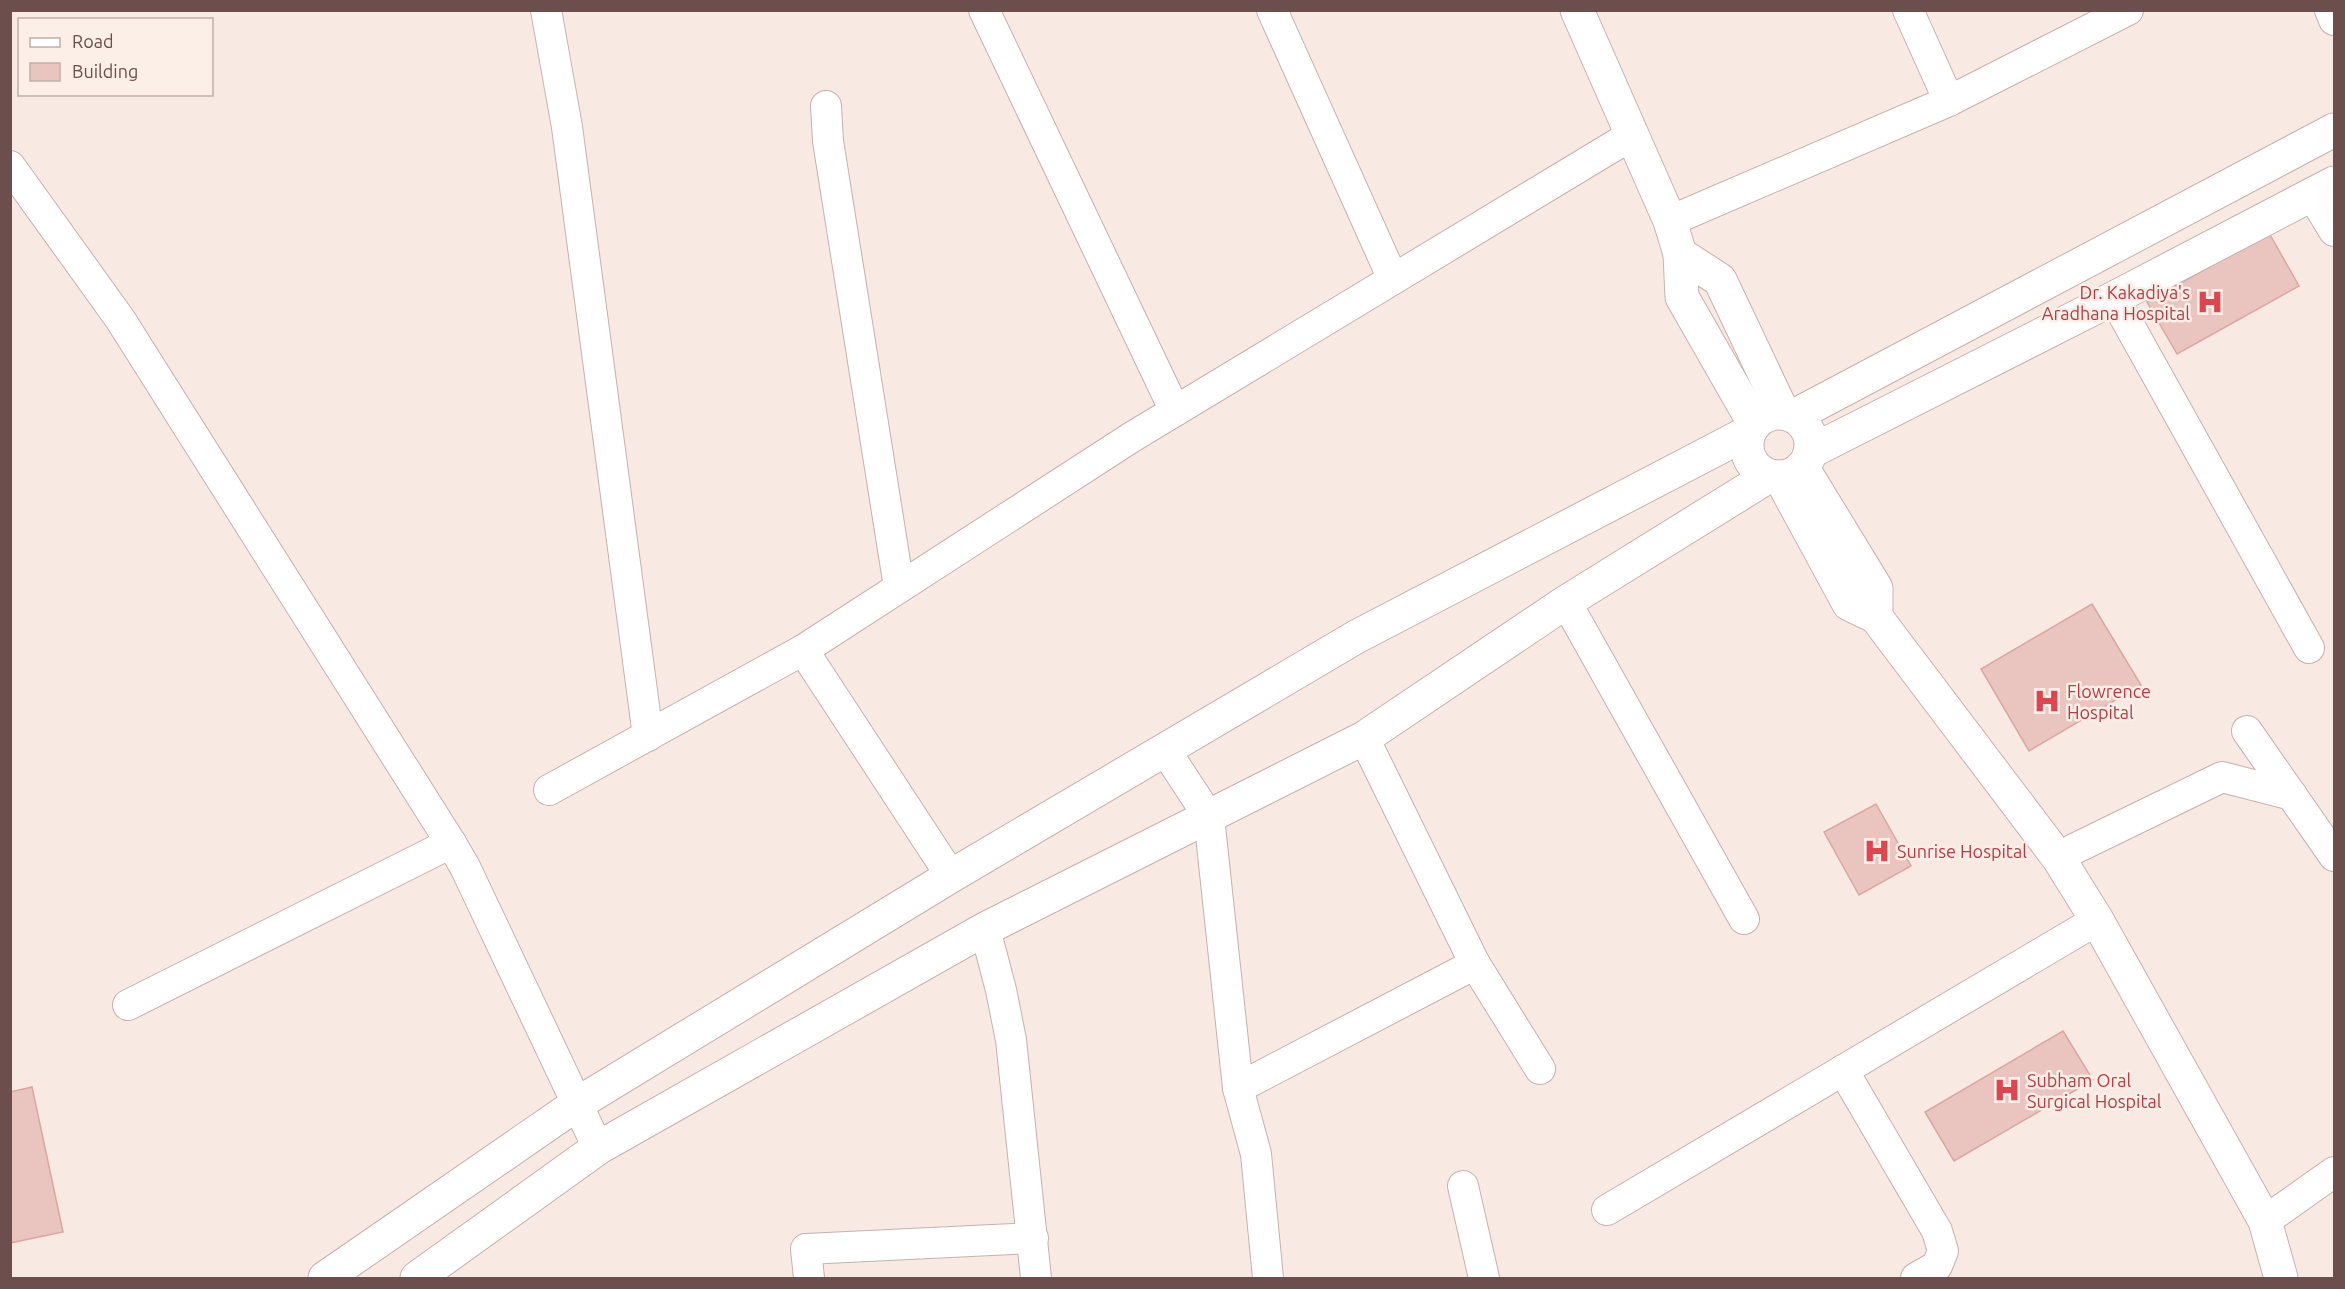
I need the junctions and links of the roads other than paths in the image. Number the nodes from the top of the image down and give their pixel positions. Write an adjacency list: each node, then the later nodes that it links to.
1 (546, 10): 27 (street)
2 (984, 10): 19 (street)
3 (1272, 10): 17 (street)
4 (1577, 10): 12 (street)
5 (1908, 10): 9 (street)
6 (2128, 10): 9 (street)
7 (2330, 10): 8 (street)
8 (2334, 20)
9 (1949, 101): 15 (street)
10 (826, 106): 22 (street)
11 (2334, 130): 20 (street)
12 (1632, 135): 15 (street); 17 (street)
13 (10, 166): 33 (street)
14 (2323, 189): 16 (street); 18 (street)
15 (1670, 221): 20 (street)
16 (2334, 231)
17 (1393, 279): 19 (street)
18 (2114, 298): 21 (street); 24 (street)
19 (1175, 411): 22 (street)
20 (1770, 421): 21 (street); 21 (street); 29 (street)
21 (1790, 468): 23 (street); 35 (street)
22 (899, 587): 25 (street)
23 (1566, 602): 28 (street); 37 (street)
24 (2309, 648)
25 (803, 650): 27 (street); 36 (street)
26 (2247, 731): 31 (street)
27 (648, 736): 30 (street)
28 (1364, 738): 32 (street); 40 (street)
29 (1165, 750): 32 (street); 36 (street)
30 (549, 790)
31 (2292, 795): 34 (street); 35 (street)
32 (1209, 817): 39 (street); 44 (street)
33 (451, 843): 41 (street); 45 (street)
34 (2334, 856)
35 (2059, 859): 38 (street)
36 (951, 876): 45 (street)
37 (1744, 919)
38 (2097, 920): 43 (street); 50 (street)
39 (986, 929): 46 (street); 51 (street)
40 (1475, 964): 42 (street); 44 (street)
41 (128, 1005)
42 (1540, 1069)
43 (1843, 1070): 49 (street); 58 (street)
44 (1238, 1088): 56 (street)
45 (577, 1104): 46 (street); 52 (street)
46 (598, 1149): 53 (street)
47 (2334, 1172): 50 (street)
48 (1463, 1186): 57 (street)
49 (1607, 1210)
50 (2265, 1221): 59 (street)
51 (1033, 1238): 54 (street); 55 (street)
52 (324, 1278)
53 (417, 1278)
54 (809, 1278)
55 (1036, 1278)
56 (1269, 1278)
57 (1484, 1278)
58 (1916, 1278)
59 (2281, 1278)

